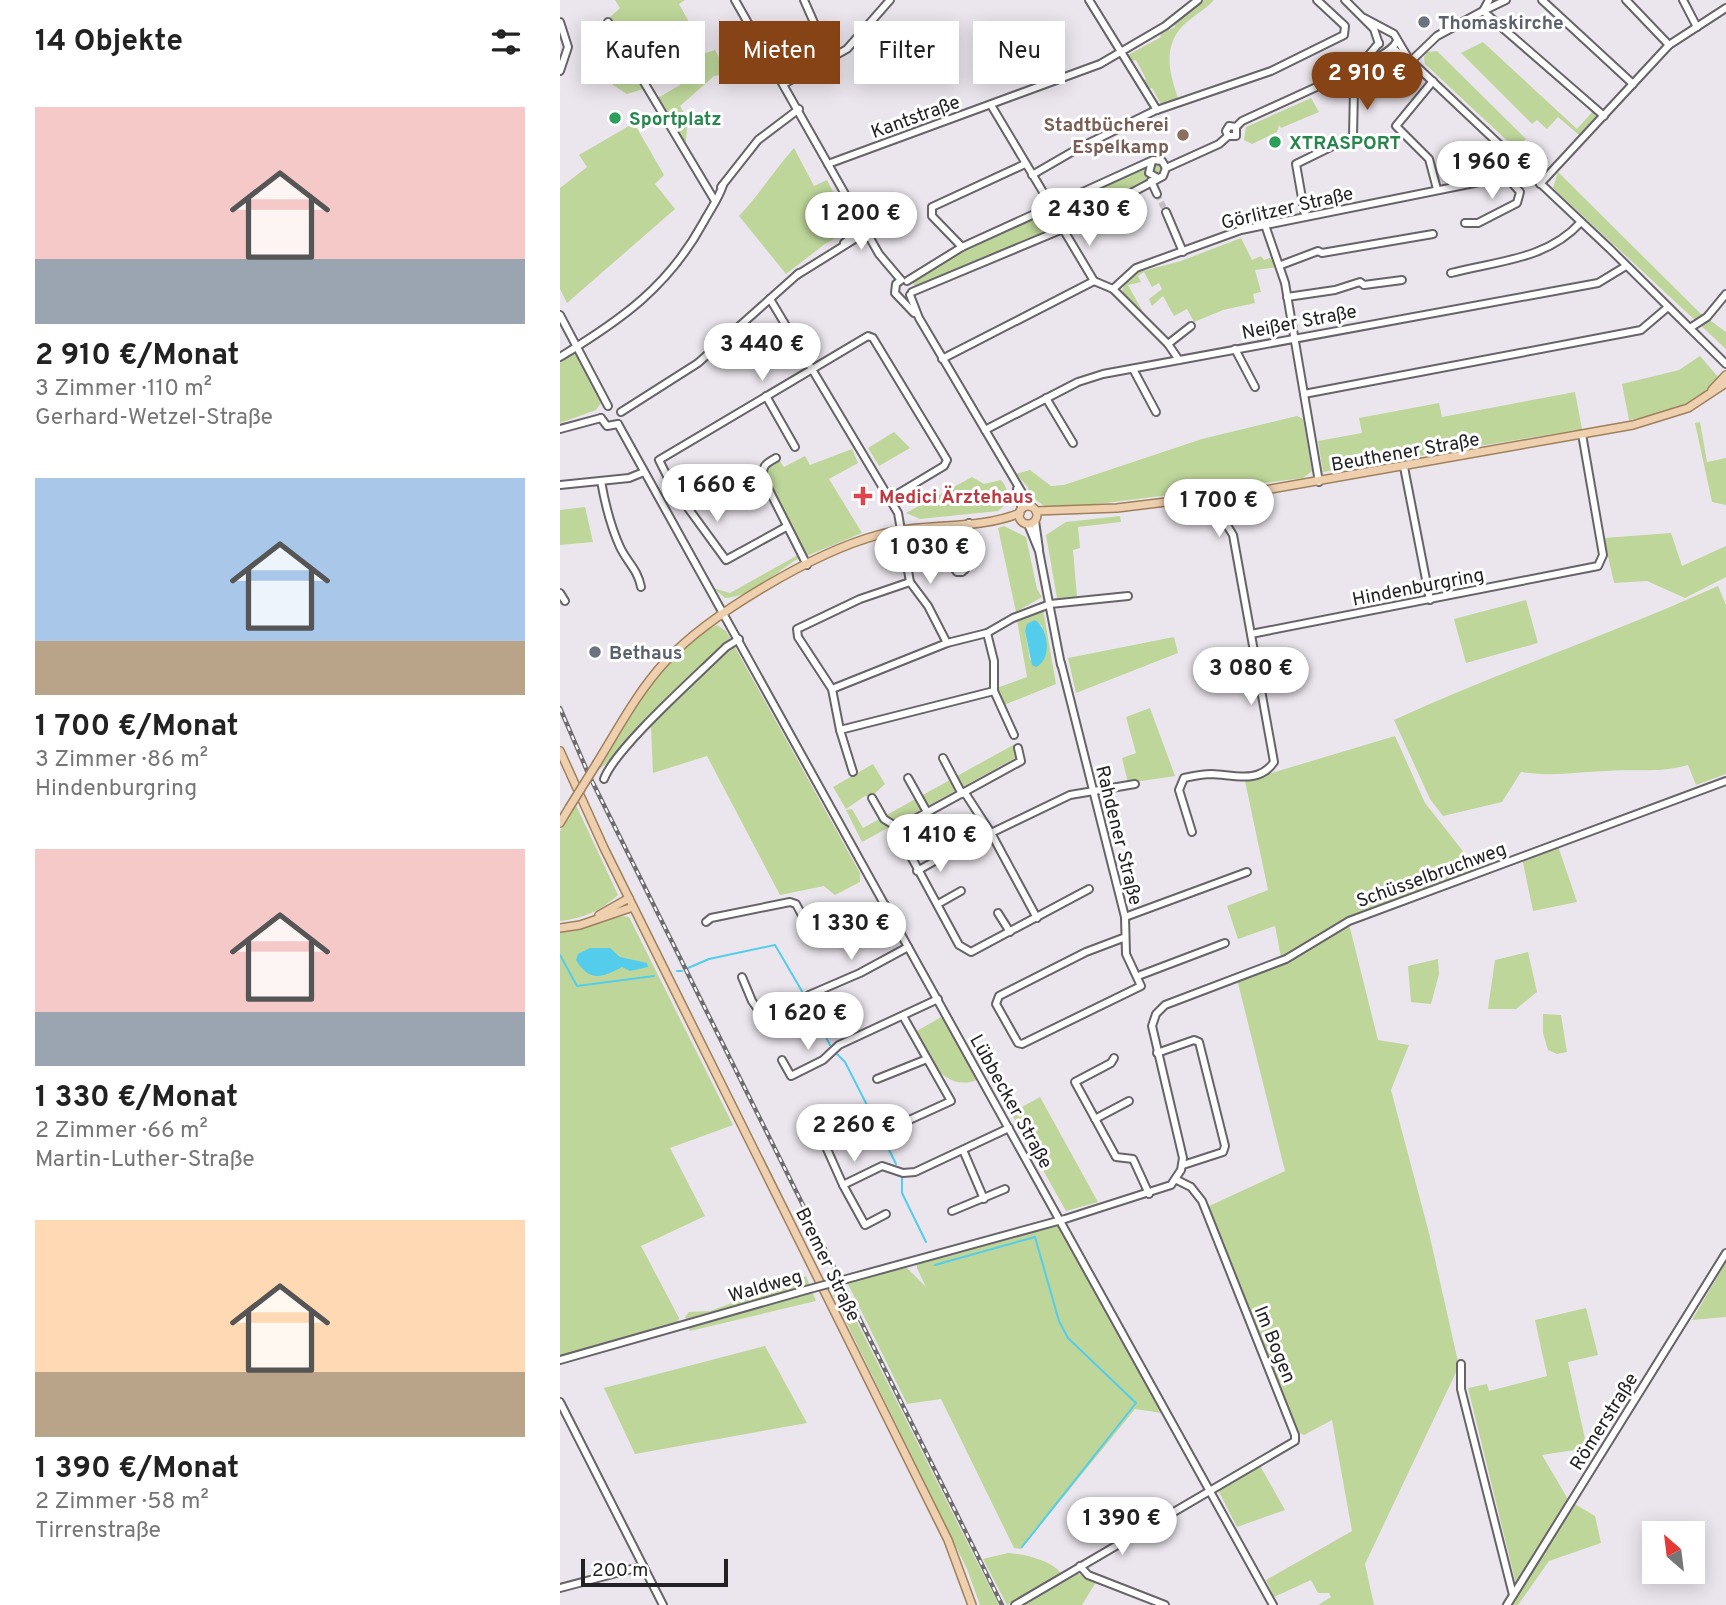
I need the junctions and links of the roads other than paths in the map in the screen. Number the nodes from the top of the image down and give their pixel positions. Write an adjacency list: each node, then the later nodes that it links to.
1 (735, 0): 16 (street)
2 (804, 0): 17 (street)
3 (890, 0): 25 (street)
4 (1089, 0): 24 (street)
5 (1198, 0): 24 (street, Kantstraße)
6 (1317, 0): 35 (street)
7 (1345, 0): 15 (street)
8 (1489, 0): 14 (street)
9 (1506, 0): 14 (street)
10 (1542, 0): 32 (street)
11 (1626, 0): 22 (street)
12 (1683, 0): 19 (street)
13 (1726, 8): 19 (street)
14 (1483, 11): 26 (street); 36 (street)
15 (1364, 18): 20 (street); 21 (street)
16 (747, 21)
17 (813, 21)
18 (560, 22): 27 (street)
19 (1697, 27): 22 (street)
20 (1386, 31): 21 (street); 23 (street)
21 (1379, 41): 23 (street); 28 (street)
22 (1669, 45): 32 (street)
23 (1391, 46): 26 (street); 28 (street)
24 (1123, 52): 33 (street, Kantstraße); 35 (street)
25 (840, 53)
26 (1411, 61): 29 (street)
27 (560, 71)
28 (1354, 72): 41 (street); 51 (street)
29 (1433, 81): 38 (street); 46 (street)
30 (645, 84): 48 (street)
31 (784, 84): 34 (street)
32 (1633, 84): 36 (street)
33 (991, 105): 39 (street, Kantstraße); 40 (street)
34 (799, 109): 39 (street); 48 (street)
35 (1157, 110): 42 (street)
36 (1604, 116): 45 (street)
37 (1153, 160): 41 (street); 44 (street); 49 (street)
38 (1517, 162): 43 (street); 45 (street)
39 (828, 164): 56 (street)
40 (1025, 164): 42 (street); 58 (street)
41 (1166, 168): 44 (street)
42 (1032, 175): 49 (street)
43 (1505, 175): 46 (street, Görlitzer Straße); 53 (street)
44 (1151, 179): 47 (street); 55 (street)
45 (1540, 184): 52 (street)
46 (1437, 189): 51 (street, Görlitzer Straße)
47 (1157, 194)
48 (715, 201): 79 (street)
49 (1052, 207): 58 (street)
50 (1166, 212): 59 (street)
51 (1305, 215): 54 (street, Görlitzer Straße)
52 (1581, 222): 61 (street); 62 (street)
53 (1465, 223)
54 (1265, 225): 59 (street, Görlitzer Straße); 60 (street)
55 (1063, 229): 65 (street); 67 (street)
56 (866, 232): 63 (street); 71 (street)
57 (1433, 234): 60 (street)
58 (962, 247): 63 (street)
59 (1183, 252): 66 (street, Görlitzer Straße)
60 (1281, 265): 69 (street)
61 (1626, 266): 72 (street); 77 (street, Neißer Straße)
62 (1451, 273)
63 (904, 280): 67 (street, Rahdener Straße); 70 (street)
64 (1402, 280): 69 (street)
65 (1094, 281): 66 (street); 83 (street)
66 (1113, 289): 78 (street)
67 (911, 294): 70 (street); 74 (street, Rahdener Straße)
68 (1726, 294): 76 (street)
69 (1287, 297): 77 (street)
70 (902, 298): 74 (street, Rahdener Straße)
71 (771, 299): 86 (street); 96 (street)
72 (1668, 307): 76 (street); 91 (street)
73 (560, 315): 79 (street)
74 (919, 318): 83 (street, Rahdener Straße)
75 (1191, 326): 78 (street)
76 (1690, 328): 81 (street)
77 (1294, 338): 80 (street, Neißer Straße); 91 (street)
78 (1168, 344): 84 (street)
79 (577, 345): 82 (street); 95 (street)
80 (1235, 349): 84 (street, Neißer Straße); 90 (street)
81 (1723, 356): 85 (street)
82 (560, 357)
83 (942, 359): 101 (street, Rahdener Straße)
84 (1179, 360): 87 (street, Neißer Straße)
85 (1726, 363)
86 (811, 369): 92 (street); 112 (street); 112 (street)
87 (1133, 369): 93 (street, Neißer Straße); 97 (street)
88 (1726, 375): 94 (main road, Beuthener Straße)
89 (1726, 383): 94 (main road, Beuthener Straße)
90 (1255, 387)
91 (1304, 394): 109 (street)
92 (766, 396): 104 (street); 116 (street)
93 (1046, 398): 101 (street, Neißer Straße); 103 (street)
94 (1707, 398): 102 (main road, Beuthener Straße)
95 (608, 406): 96 (street); 98 (street)
96 (621, 412): 99 (street)
97 (1156, 412)
98 (601, 418): 99 (street); 100 (street)
99 (618, 424): 107 (street, Lübbecker Straße)
100 (560, 429)
101 (985, 430): 113 (street, Rahdener Straße)
102 (1582, 434): 106 (main road, Beuthener Straße); 123 (street, Hindenburgring)
103 (1073, 443)
104 (796, 447)
105 (776, 458): 116 (street)
106 (1404, 467): 109 (main road, Beuthener Straße); 123 (street)
107 (644, 472): 108 (street); 126 (street, Lübbecker Straße)
108 (601, 481): 110 (street); 120 (street)
109 (1319, 482): 111 (main road, Beuthener Straße)
110 (560, 485)
111 (1216, 496): 113 (main road, Beuthener Straße); 128 (street)
112 (889, 499): 117 (street)
113 (1029, 515): 114 (main road, Beuthener Straße); 125 (street, Rahdener Straße)
114 (969, 523): 115 (main road, Beuthener Straße); 115 (street)
115 (946, 526): 117 (main road, Beuthener Straße)
116 (786, 527): 118 (street)
117 (902, 530): 118 (main road, Beuthener Straße); 119 (street)
118 (807, 565): 126 (main road, Beuthener Straße)
119 (910, 582): 130 (street); 131 (street)
120 (640, 587)
121 (560, 593): 124 (street)
122 (1128, 596): 125 (street)
123 (1430, 600): 128 (street, Hindenburgring)
124 (565, 601)
125 (1049, 604): 127 (street); 143 (street, Rahdener Straße)
126 (723, 612): 129 (street, Lübbecker Straße); 147 (main road, Beuthener Straße, bridge)
127 (987, 633): 130 (street); 132 (street)
128 (1251, 634): 149 (street)
129 (738, 639): 140 (street); 158 (street, Lübbecker Straße)
130 (947, 643): 131 (street)
131 (832, 688): 133 (street)
132 (995, 691): 133 (street); 134 (street)
133 (840, 730): 138 (street)
134 (1014, 735)
135 (1018, 748): 144 (street)
136 (560, 751): 156 (main road, Bremer Straße)
137 (943, 758): 144 (street)
138 (853, 772)
139 (908, 778): 146 (street)
140 (604, 779)
141 (1726, 781): 173 (street, Schüsselbruchweg)
142 (1135, 784): 143 (street)
143 (1093, 790): 150 (street); 161 (street, Rahdener Straße)
144 (964, 794): 146 (street); 150 (street)
145 (872, 798): 148 (street)
146 (927, 812): 148 (street)
147 (560, 823)
148 (900, 829): 152 (street)
149 (1192, 832)
150 (991, 833): 162 (street)
151 (949, 853): 152 (street)
152 (917, 872): 157 (street)
153 (1247, 872): 161 (street)
154 (1089, 889): 162 (street)
155 (961, 891): 157 (street)
156 (629, 898): 159 (main road, Bremer Straße); 164 (main road)
157 (938, 904): 165 (street)
158 (886, 905): 163 (street); 168 (street, Lübbecker Straße)
159 (633, 907): 164 (main road); 204 (main road, Bremer Straße)
160 (998, 912): 165 (street)
161 (1125, 917): 166 (street, Rahdener Straße)
162 (1037, 918): 165 (street)
163 (706, 922)
164 (560, 926)
165 (1010, 932)
166 (1123, 938): 169 (street, Rahdener Straße); 169 (street, Rahdener Straße)
167 (1226, 943): 169 (street)
168 (908, 947): 170 (street); 171 (street, Lübbecker Straße)
169 (1138, 976)
170 (742, 977)
171 (938, 999): 172 (street); 182 (street, Lübbecker Straße)
172 (903, 1016): 175 (street); 176 (street)
173 (1157, 1053): 184 (street); 184 (street)
174 (1114, 1058): 179 (street)
175 (782, 1059)
176 (927, 1059): 177 (street); 181 (street)
177 (877, 1079)
178 (1129, 1101): 179 (street)
179 (1095, 1119): 188 (street)
180 (853, 1121): 186 (street)
181 (900, 1121)
182 (1009, 1128): 183 (street); 192 (street, Lübbecker Straße)
183 (963, 1150): 186 (street); 189 (street)
184 (1183, 1165): 185 (street)
185 (1177, 1180): 188 (street, Waldweg); 197 (street, Im Bogen)
186 (844, 1185): 191 (street)
187 (1005, 1189): 189 (street)
188 (1149, 1194): 192 (street, Waldweg)
189 (984, 1199): 190 (street)
190 (952, 1211)
191 (886, 1214)
192 (1060, 1220): 194 (street, Waldweg, bridge); 197 (street, Lübbecker Straße)
193 (1726, 1254): 201 (street, Römerstraße)
194 (560, 1360)
195 (1461, 1364): 201 (street)
196 (560, 1402): 198 (street)
197 (1210, 1490): 199 (street); 206 (street, Lübbecker Straße)
198 (643, 1566): 200 (street); 203 (street)
199 (1080, 1566): 202 (street); 205 (street)
200 (560, 1588)
201 (1513, 1595): 207 (street, Römerstraße)
202 (1017, 1604)
203 (663, 1605)
204 (972, 1605)
205 (1165, 1605)
206 (1273, 1605)
207 (1507, 1605)

